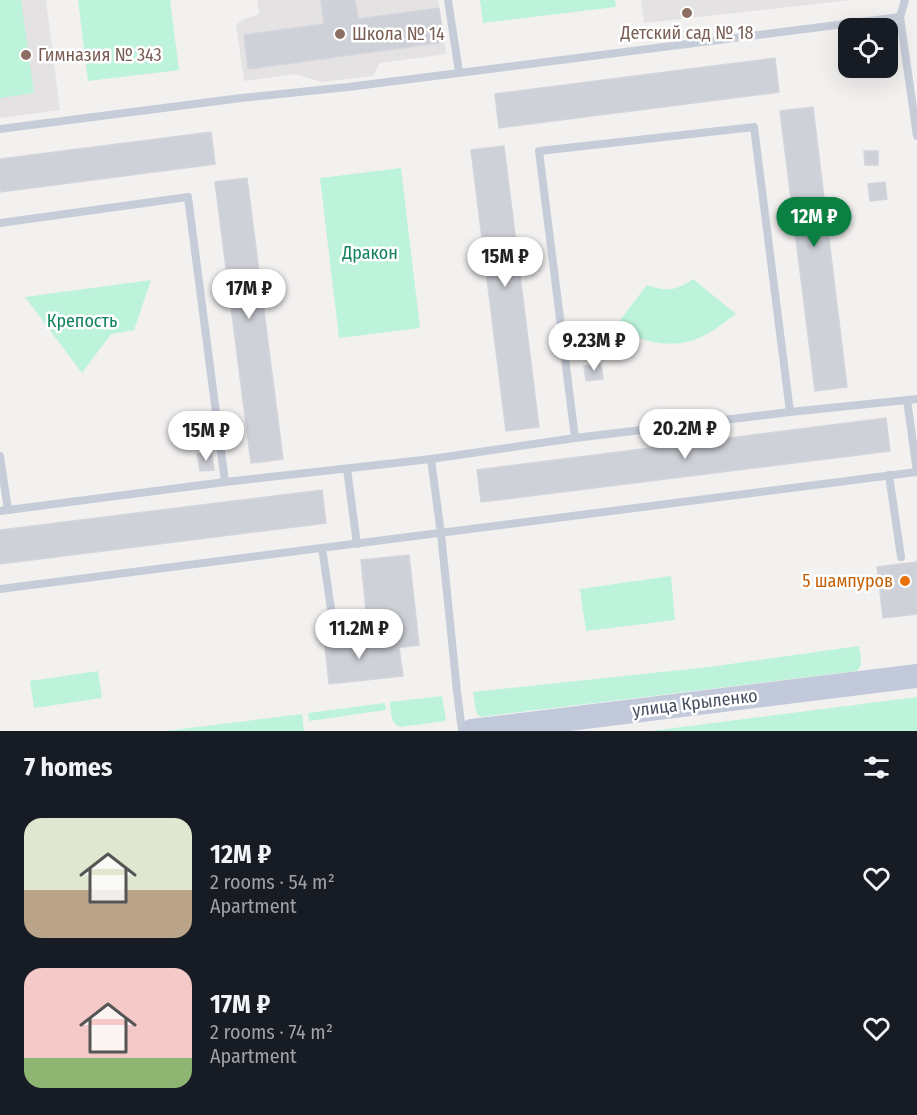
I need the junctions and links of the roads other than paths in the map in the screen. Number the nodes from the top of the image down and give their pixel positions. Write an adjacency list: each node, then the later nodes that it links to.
1 (448, 0): 4 (lane)
2 (905, 0): 3 (lane)
3 (900, 16): 4 (lane); 6 (lane)
4 (459, 72): 5 (lane)
5 (0, 129)
6 (917, 136)
7 (0, 223): 16 (lane)
8 (912, 400): 9 (lane); 14 (lane)
9 (790, 412): 10 (lane); 10 (lane)
10 (575, 438): 12 (lane)
11 (0, 456): 17 (lane)
12 (431, 459): 13 (lane); 18 (lane)
13 (347, 469): 16 (lane); 19 (lane)
14 (917, 472): 15 (lane)
15 (889, 475): 18 (lane); 21 (lane)
16 (225, 482): 17 (lane)
17 (4, 511)
18 (441, 534): 19 (lane); 25 (lane)
19 (357, 544): 20 (lane)
20 (322, 548): 22 (lane); 23 (lane)
21 (901, 557)
22 (0, 589)
23 (333, 622)
24 (917, 676): 26 (street, улица Крыленко)
25 (462, 731)
26 (472, 731)

